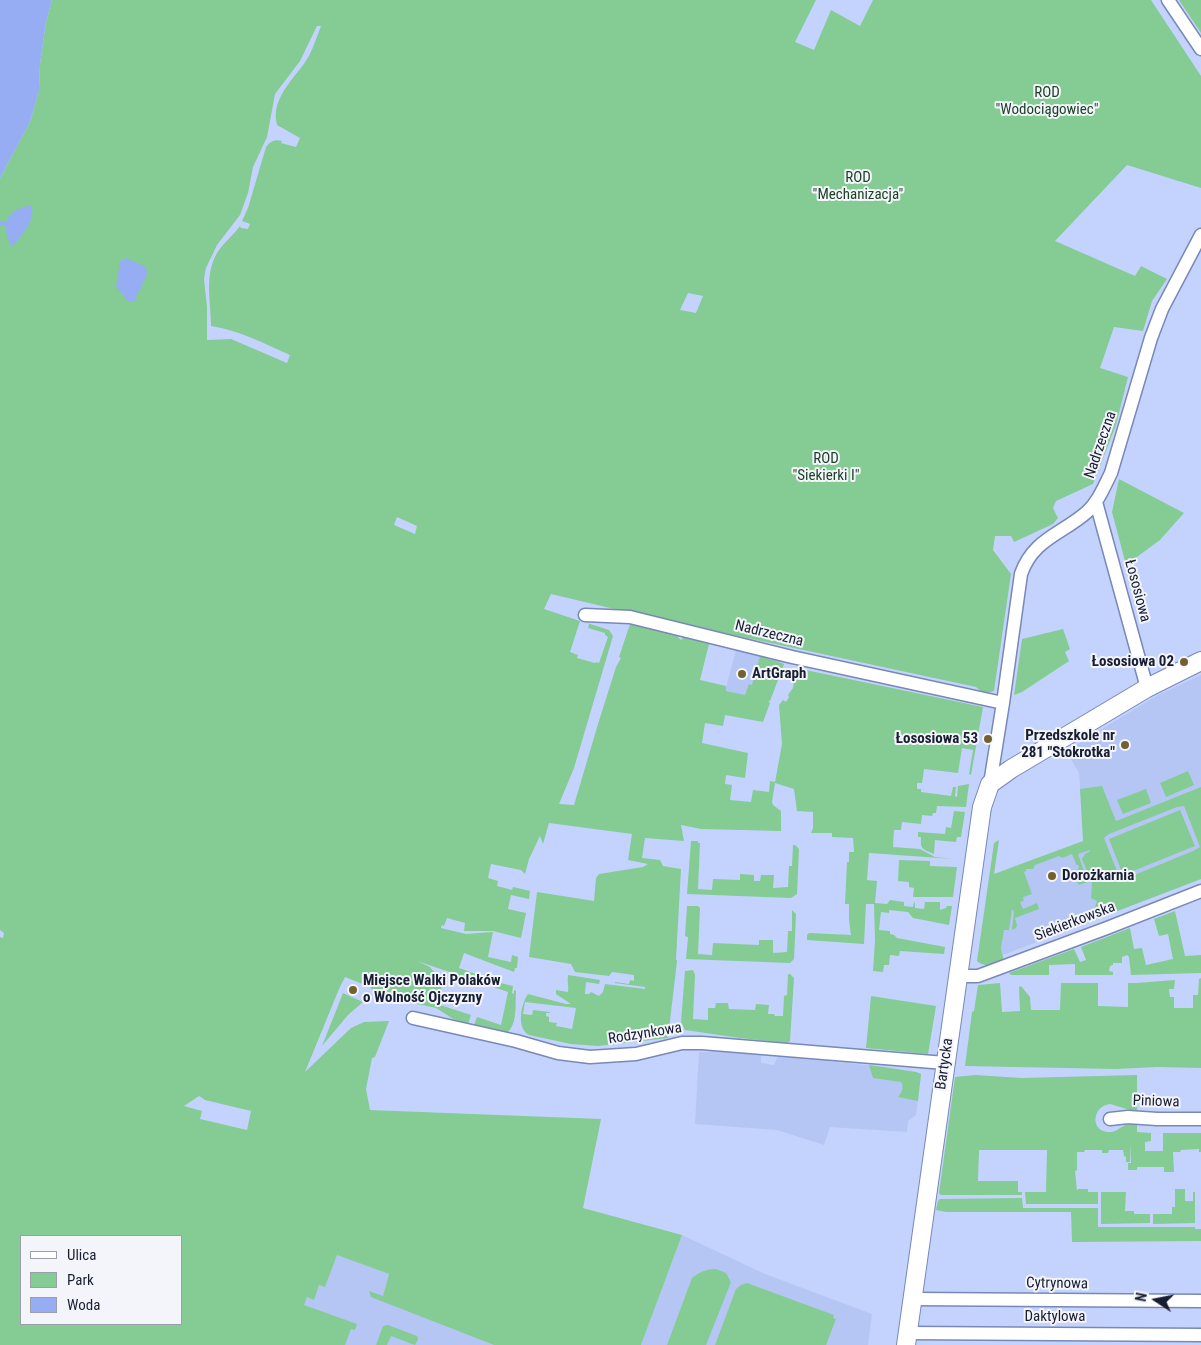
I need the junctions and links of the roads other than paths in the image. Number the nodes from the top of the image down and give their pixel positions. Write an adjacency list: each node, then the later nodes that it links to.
1 (1168, 0): 2 (street)
2 (1201, 49)
3 (1201, 235): 4 (street, Nadrzeczna)
4 (1096, 502): 7 (street, Łososiowa); 8 (street, Nadrzeczna)
5 (585, 615): 8 (street, Nadrzeczna)
6 (1201, 661): 7 (street)
7 (1147, 688): 9 (street)
8 (1004, 703): 9 (street, Nadrzeczna)
9 (990, 784): 11 (street, Bartycka)
10 (1201, 891): 11 (street, Siekierkowska)
11 (959, 976): 13 (street, Bartycka)
12 (413, 1018): 13 (street, Rodzynkowa)
13 (945, 1063): 16 (street, Bartycka)
14 (1110, 1119): 15 (street, Piniowa)
15 (1201, 1119)
16 (913, 1300): 17 (street, Cytrynowa); 19 (street, Bartycka)
17 (1201, 1301)
18 (1201, 1335): 19 (street, Daktylowa)
19 (907, 1339)

